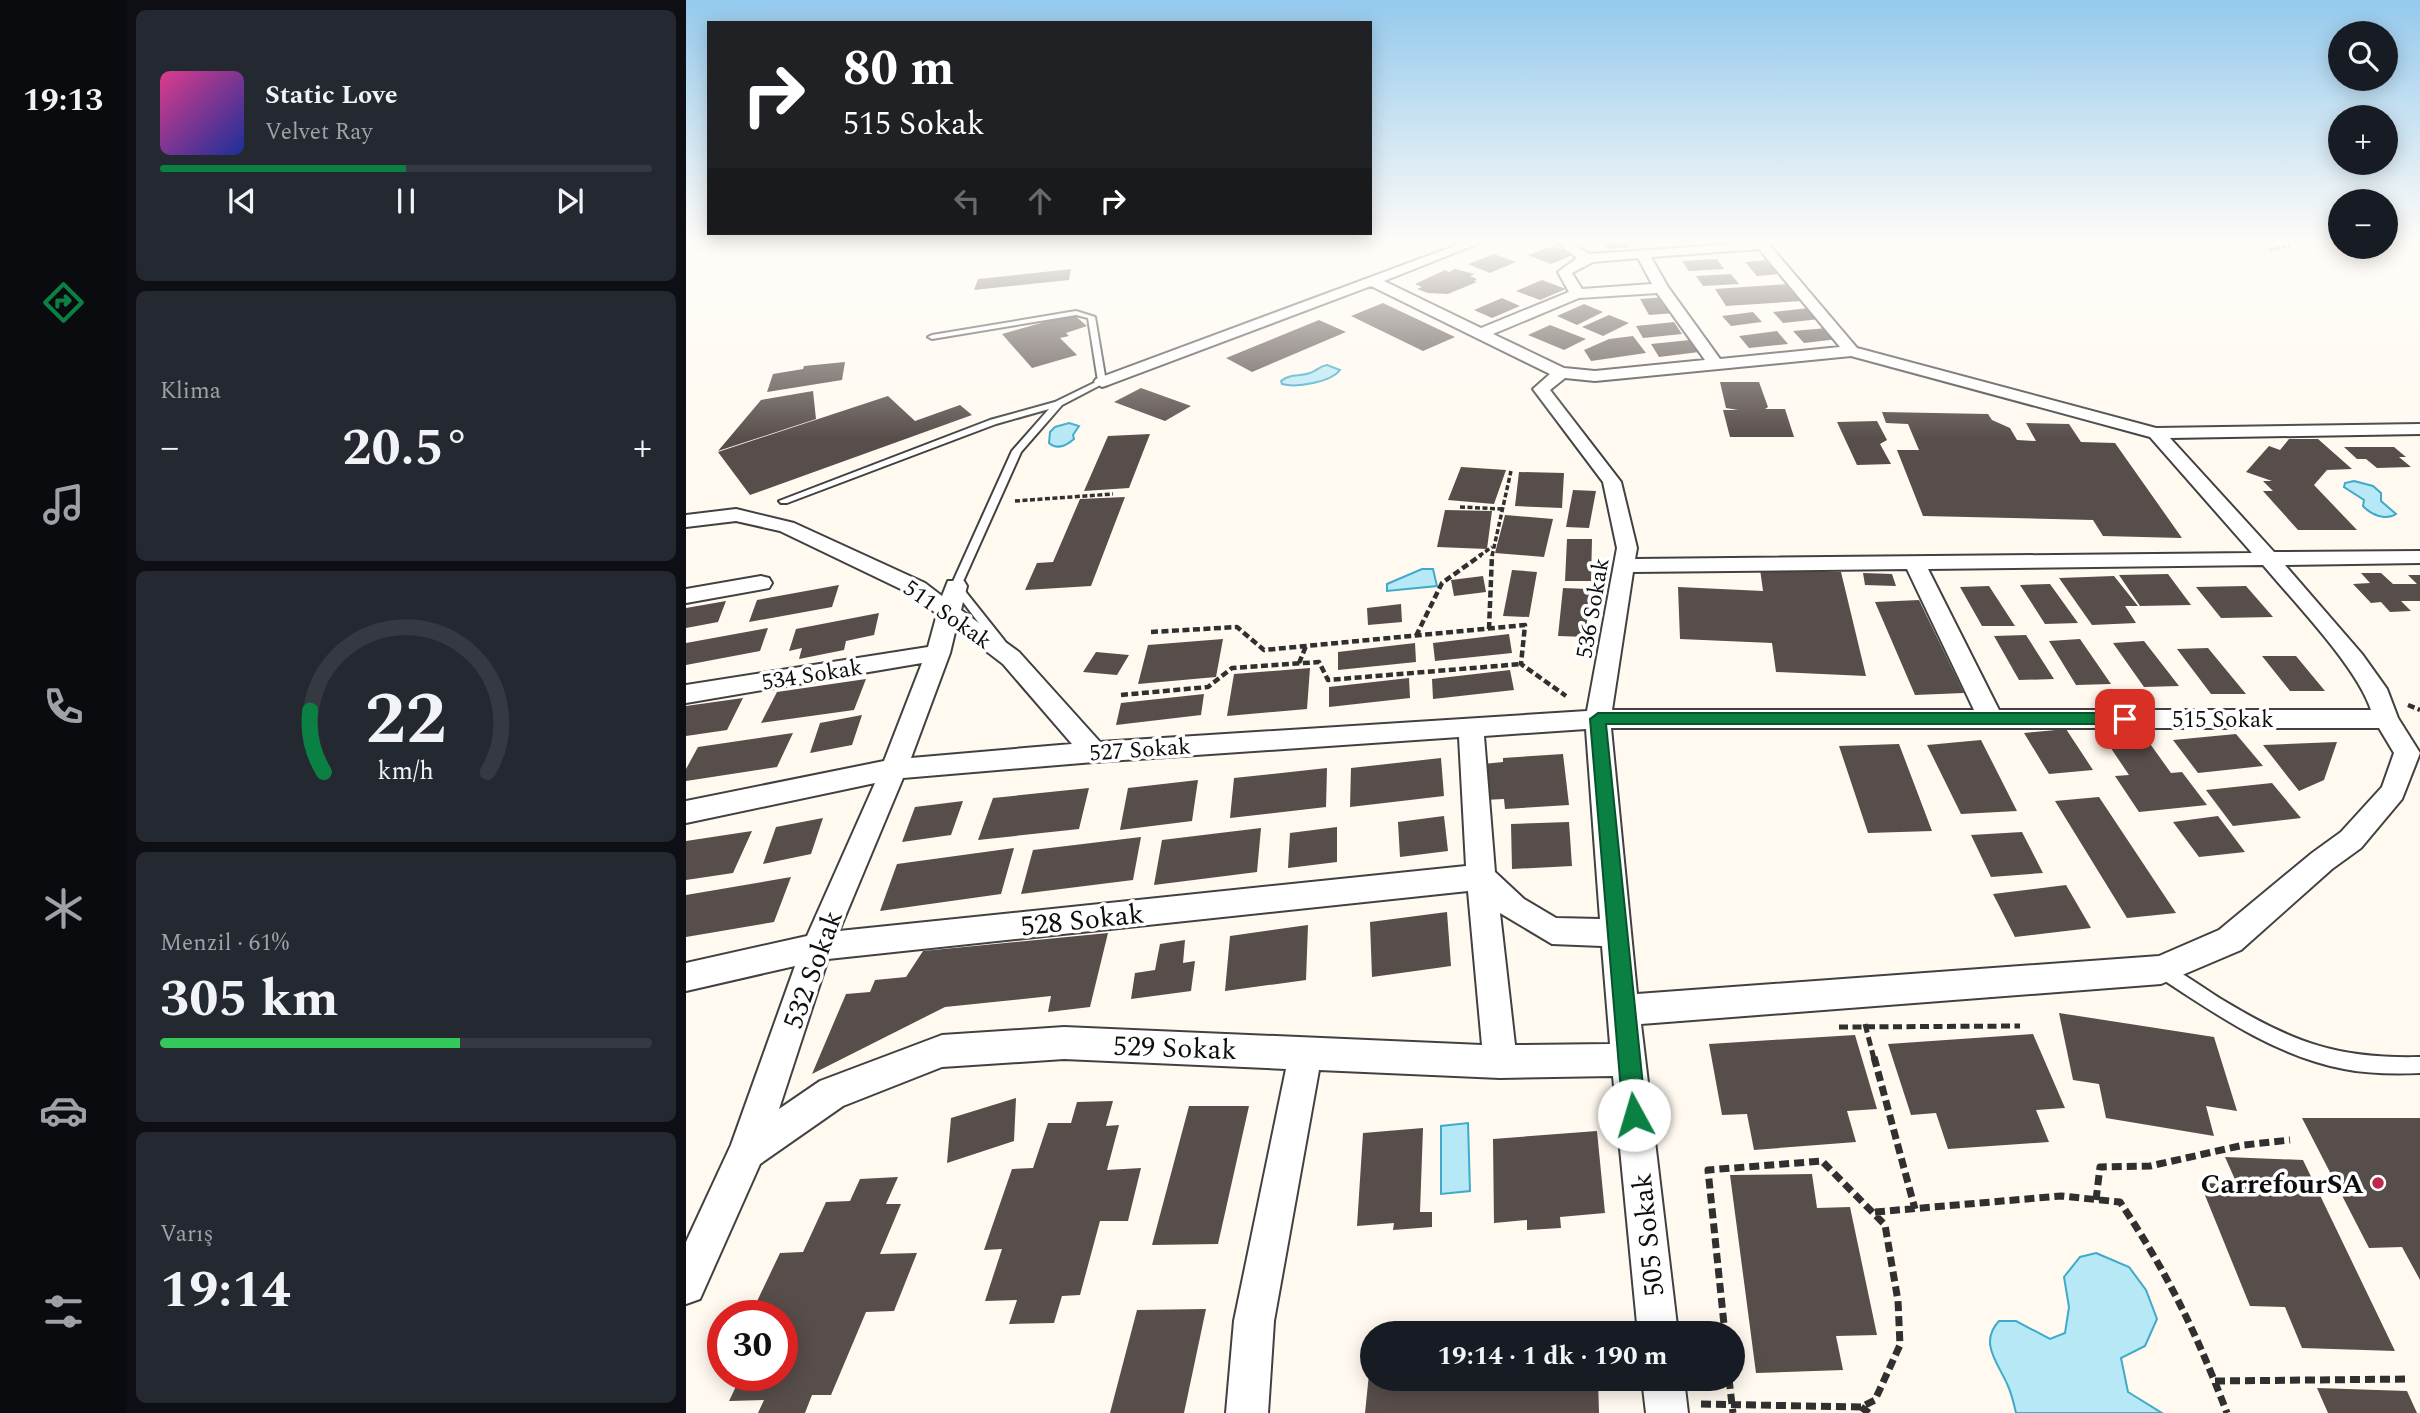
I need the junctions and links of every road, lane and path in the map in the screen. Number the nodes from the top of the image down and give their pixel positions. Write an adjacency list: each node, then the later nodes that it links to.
1 (1300, 308): 11 (street)
2 (1430, 308): 6 (street)
3 (1543, 308): 6 (street)
4 (1675, 308): 9 (street)
5 (1815, 308): 8 (street)
6 (1483, 333): 10 (street)
7 (932, 337): 11 (lane)
8 (1852, 351): 9 (street); 14 (street)
9 (1715, 365): 10 (street)
10 (1562, 373): 26 (street, 536 Sokak)
11 (1102, 382): 12 (lane)
12 (1059, 403): 17 (lane); 18 (lane)
13 (2420, 429): 14 (street)
14 (2157, 433): 24 (street)
15 (1511, 471): 20 (path)
16 (1113, 494): 18 (path)
17 (784, 501)
18 (993, 503): 28 (lane)
19 (1460, 507): 20 (path)
20 (1502, 509): 22 (path)
21 (686, 522): 30 (street, 511 Sokak)
22 (1492, 547): 31 (path); 33 (path)
23 (2420, 557): 24 (street)
24 (2269, 559): 25 (street); 43 (street)
25 (1915, 563): 26 (street); 42 (street)
26 (1624, 566): 41 (street, 536 Sokak)
27 (761, 583): 29 (street)
28 (956, 586): 30 (street, 532 Sokak); 36 (lane)
29 (686, 596)
30 (949, 612): 35 (street, 532 Sokak); 36 (street, 511 Sokak)
31 (1489, 629): 33 (path); 38 (path)
32 (1151, 632): 34 (path)
33 (1416, 636): 34 (path)
34 (1306, 646): 37 (path)
35 (938, 653): 39 (street, 534 Sokak); 47 (street, 532 Sokak)
36 (1011, 658): 45 (street, 511 Sokak)
37 (1298, 663): 38 (path); 40 (path)
38 (1521, 664): 41 (path)
39 (686, 694)
40 (1121, 695)
41 (1598, 719): 42 (street, 515 Sokak); 44 (street, 527 Sokak); 50 (street, 505 Sokak)
42 (1992, 719): 43 (street, 515 Sokak)
43 (2386, 719): 46 (street)
44 (1471, 726): 45 (street, 527 Sokak); 49 (street)
45 (1094, 752): 47 (street, 527 Sokak)
46 (2414, 761): 52 (street)
47 (894, 769): 48 (street, 527 Sokak); 51 (street, 532 Sokak)
48 (686, 812)
49 (1481, 877): 50 (street); 51 (street, 528 Sokak); 60 (street)
50 (1616, 933): 54 (street, 505 Sokak)
51 (817, 947): 53 (street, 528 Sokak); 63 (street, 532 Sokak)
52 (2161, 970): 54 (street); 61 (lane)
53 (686, 977)
54 (1623, 1010): 59 (street, 505 Sokak)
55 (1866, 1026): 56 (path); 57 (path); 65 (path)
56 (2020, 1026)
57 (1828, 1027)
58 (1306, 1053): 60 (street, 529 Sokak); 63 (street, 529 Sokak); 76 (street)
59 (1629, 1060): 60 (street, 529 Sokak); 68 (street, 505 Sokak)
60 (1500, 1062)
61 (2420, 1065)
62 (2290, 1140): 64 (path)
63 (747, 1151): 67 (street, 532 Sokak)
64 (2096, 1200): 65 (path); 71 (path)
65 (1915, 1209): 66 (path)
66 (1874, 1212): 69 (path); 74 (path)
67 (686, 1285)
68 (1657, 1321)
69 (1724, 1321)
70 (2407, 1378): 71 (path)
71 (2215, 1381): 79 (path)
72 (1664, 1391): 77 (street)
73 (1730, 1391): 75 (path)
74 (1861, 1407): 75 (path); 78 (path)
75 (1732, 1409)
76 (1247, 1413)
77 (1667, 1413)
78 (1869, 1413)
79 (2227, 1413)

